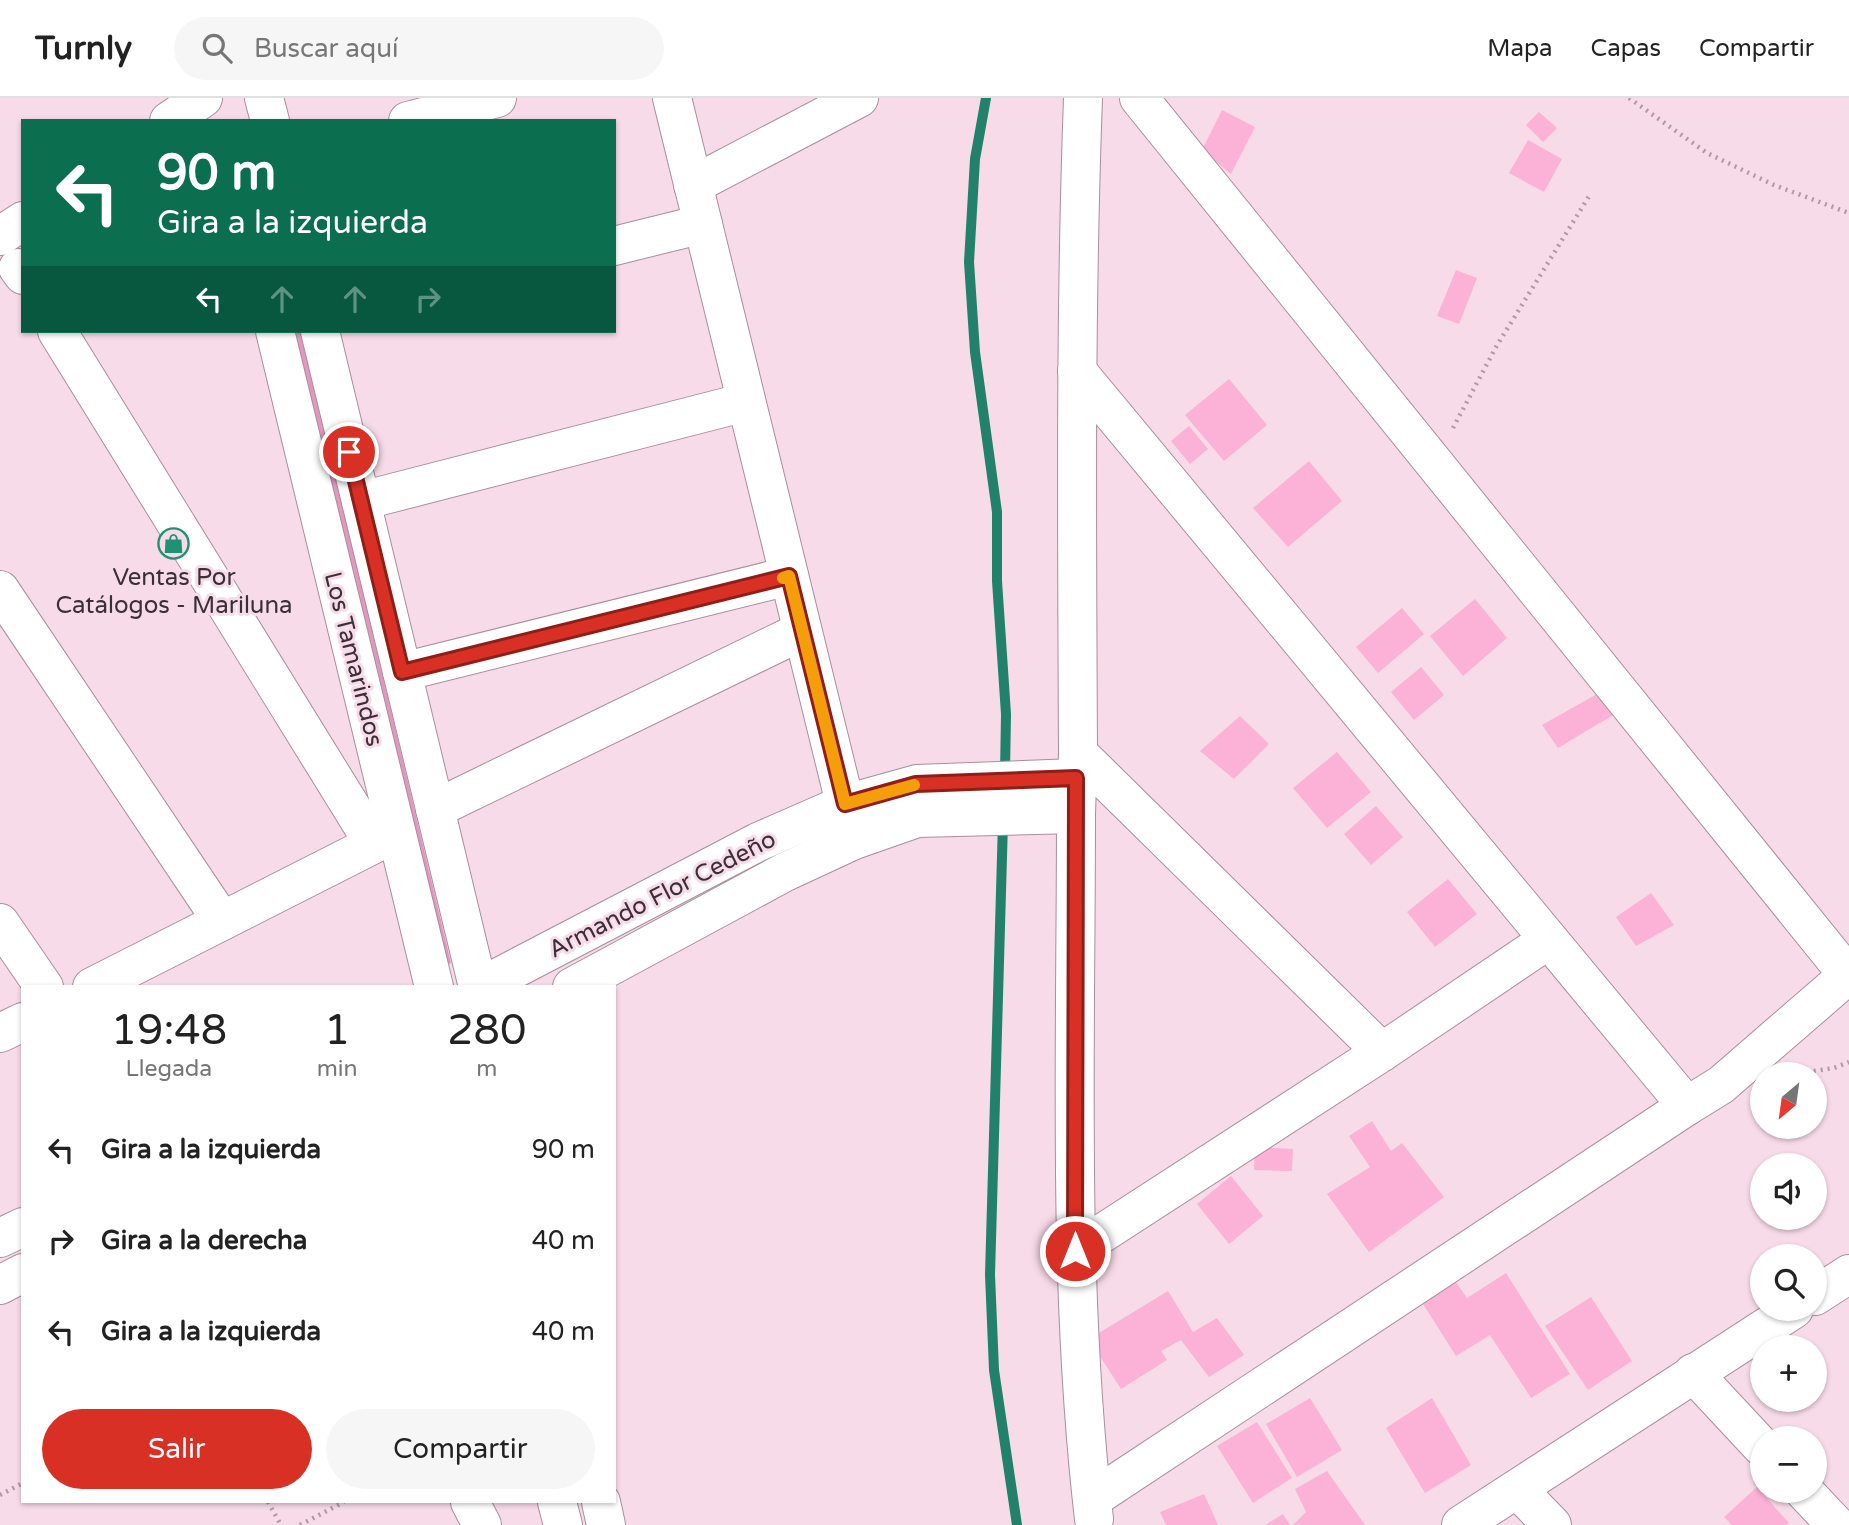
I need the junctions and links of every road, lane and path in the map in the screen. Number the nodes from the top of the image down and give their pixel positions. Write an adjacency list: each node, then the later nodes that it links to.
1 (202, 98): 11 (street)
2 (218, 98): 12 (street)
3 (264, 98): 13 (street)
4 (497, 98): 10 (street)
5 (671, 98): 14 (street)
6 (859, 98): 14 (street)
7 (1083, 98): 24 (street)
8 (1139, 98): 26 (street)
9 (1629, 98): 16 (path)
10 (410, 113)
11 (172, 119)
12 (223, 119)
13 (269, 119)
14 (693, 185): 17 (street)
15 (1591, 192): 26 (path)
16 (1849, 213)
17 (702, 224): 19 (street); 25 (street)
18 (21, 230): 20 (street)
19 (616, 246)
20 (14, 260)
21 (58, 333): 37 (street)
22 (275, 333): 42 (street, Los Tamarindos)
23 (320, 333): 27 (street, Los Tamarindos)
24 (1077, 371): 32 (street); 39 (street)
25 (746, 402): 27 (street); 28 (street)
26 (1434, 463): 51 (street)
27 (361, 501): 31 (street, Los Tamarindos)
28 (789, 576): 30 (street); 31 (street)
29 (0, 590): 37 (street)
30 (802, 631): 34 (street); 35 (street)
31 (402, 672): 35 (street, Los Tamarindos)
32 (1077, 782): 33 (street); 48 (street); 54 (street)
33 (917, 801): 34 (street, Armando Flor Cedeño); 36 (street, Armando Flor Cedeño)
34 (845, 804): 36 (street); 44 (street, Armando Flor Cedeño)
35 (435, 808): 43 (street, Los Tamarindos)
36 (854, 841): 45 (street, Armando Flor Cedeño)
37 (222, 921): 41 (street)
38 (0, 923): 40 (street)
39 (1548, 940): 48 (street); 51 (street)
40 (43, 985)
41 (96, 985)
42 (433, 985)
43 (479, 985)
44 (483, 985)
45 (576, 985)
46 (21, 1023): 47 (street)
47 (0, 1033)
48 (1382, 1052): 54 (street)
49 (1849, 1062): 50 (path)
50 (1827, 1069)
51 (1686, 1106): 71 (street)
52 (21, 1228): 53 (street)
53 (0, 1238)
54 (1075, 1251): 71 (street)
55 (21, 1274): 57 (street)
56 (1849, 1274): 58 (street)
57 (0, 1285)
58 (1827, 1288)
59 (1775, 1321): 60 (street)
60 (1693, 1373): 61 (street); 63 (street)
61 (1750, 1434)
62 (21, 1484): 64 (path)
63 (1517, 1489): 77 (street); 78 (street)
64 (0, 1496)
65 (269, 1503): 72 (path)
66 (342, 1503): 73 (path)
67 (471, 1503): 74 (street)
68 (557, 1503): 75 (street)
69 (601, 1503): 76 (street)
70 (1815, 1503): 79 (street)
71 (1093, 1512)
72 (281, 1525)
73 (300, 1525)
74 (482, 1525)
75 (563, 1525)
76 (606, 1525)
77 (1461, 1525)
78 (1552, 1525)
79 (1836, 1525)

